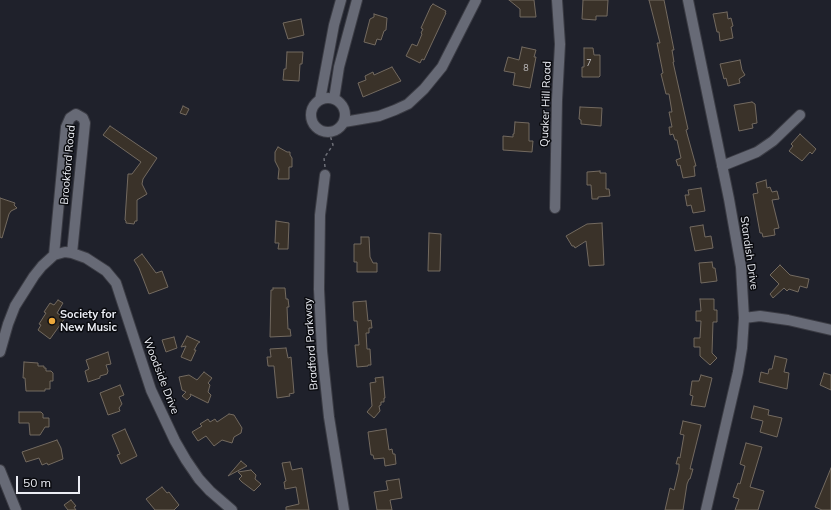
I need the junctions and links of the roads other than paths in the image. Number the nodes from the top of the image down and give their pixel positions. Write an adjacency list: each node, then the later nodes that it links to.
1 (341, 0): 7 (street)
2 (357, 0): 6 (street)
3 (476, 0): 9 (street)
4 (557, 0): 12 (street, Quaker Hill Road)
5 (688, 0): 10 (street, Standish Drive)
6 (334, 99): 7 (street); 9 (street)
7 (320, 100): 9 (street)
8 (800, 115): 10 (street)
9 (344, 122)
10 (722, 166): 15 (street, Standish Drive)
11 (325, 175): 21 (street, Bradford Parkway)
12 (555, 208)
13 (72, 253): 14 (street); 14 (street, Brookford Road); 20 (street, Woodside Drive)
14 (54, 255): 17 (street)
15 (744, 318): 16 (street); 22 (street, Standish Drive)
16 (831, 330)
17 (0, 352)
18 (0, 470): 19 (street)
19 (16, 510)
20 (232, 510)
21 (344, 510)
22 (706, 510)

